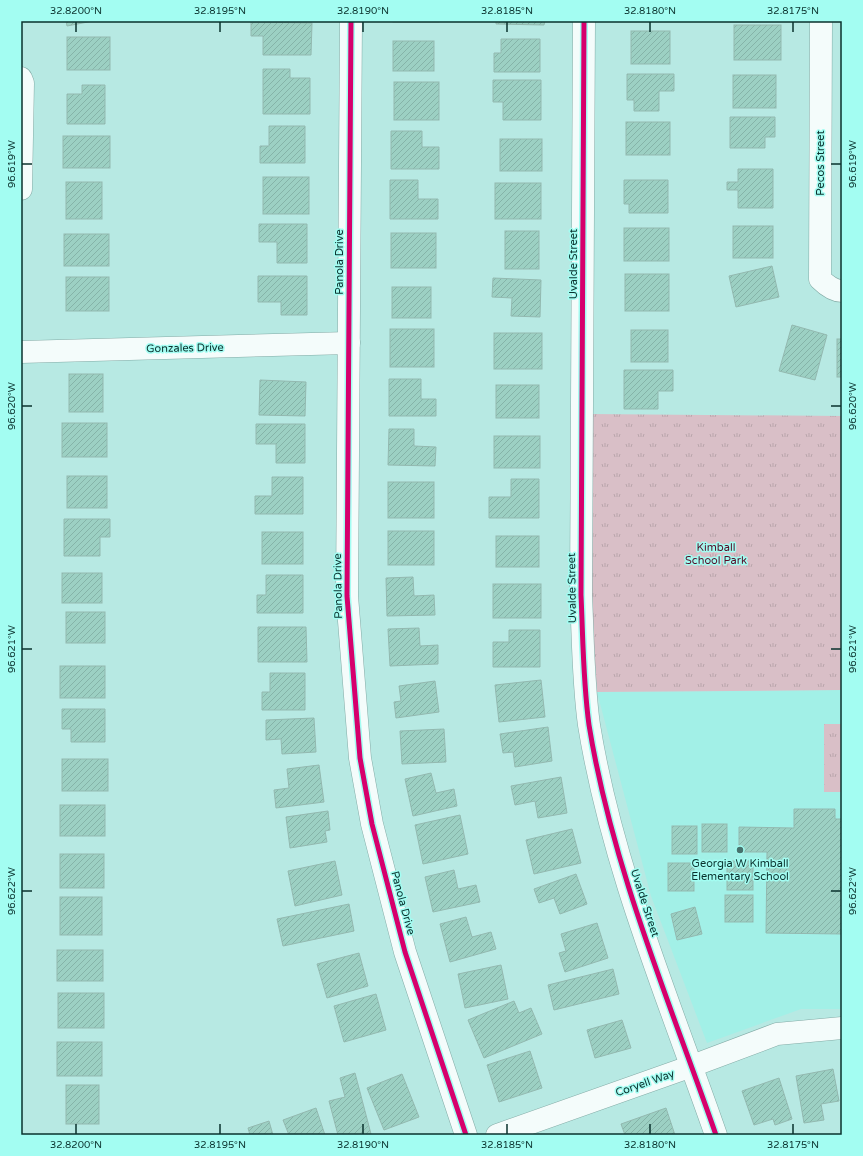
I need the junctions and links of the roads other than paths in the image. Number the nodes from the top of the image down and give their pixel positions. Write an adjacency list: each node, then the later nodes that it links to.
1 (351, 21): 7 (street, Panola Drive)
2 (584, 21): 10 (street, Uvalde Street)
3 (820, 21): 6 (street, Pecos Street)
4 (21, 78): 5 (street)
5 (21, 189)
6 (842, 291)
7 (349, 343): 8 (street, Gonzales Drive); 11 (street, Panola Drive)
8 (21, 352)
9 (842, 1028): 10 (street, Coryell Way)
10 (692, 1066): 12 (street, Coryell Way); 13 (street, Uvalde Street)
11 (466, 1135)
12 (497, 1135)
13 (716, 1135)

